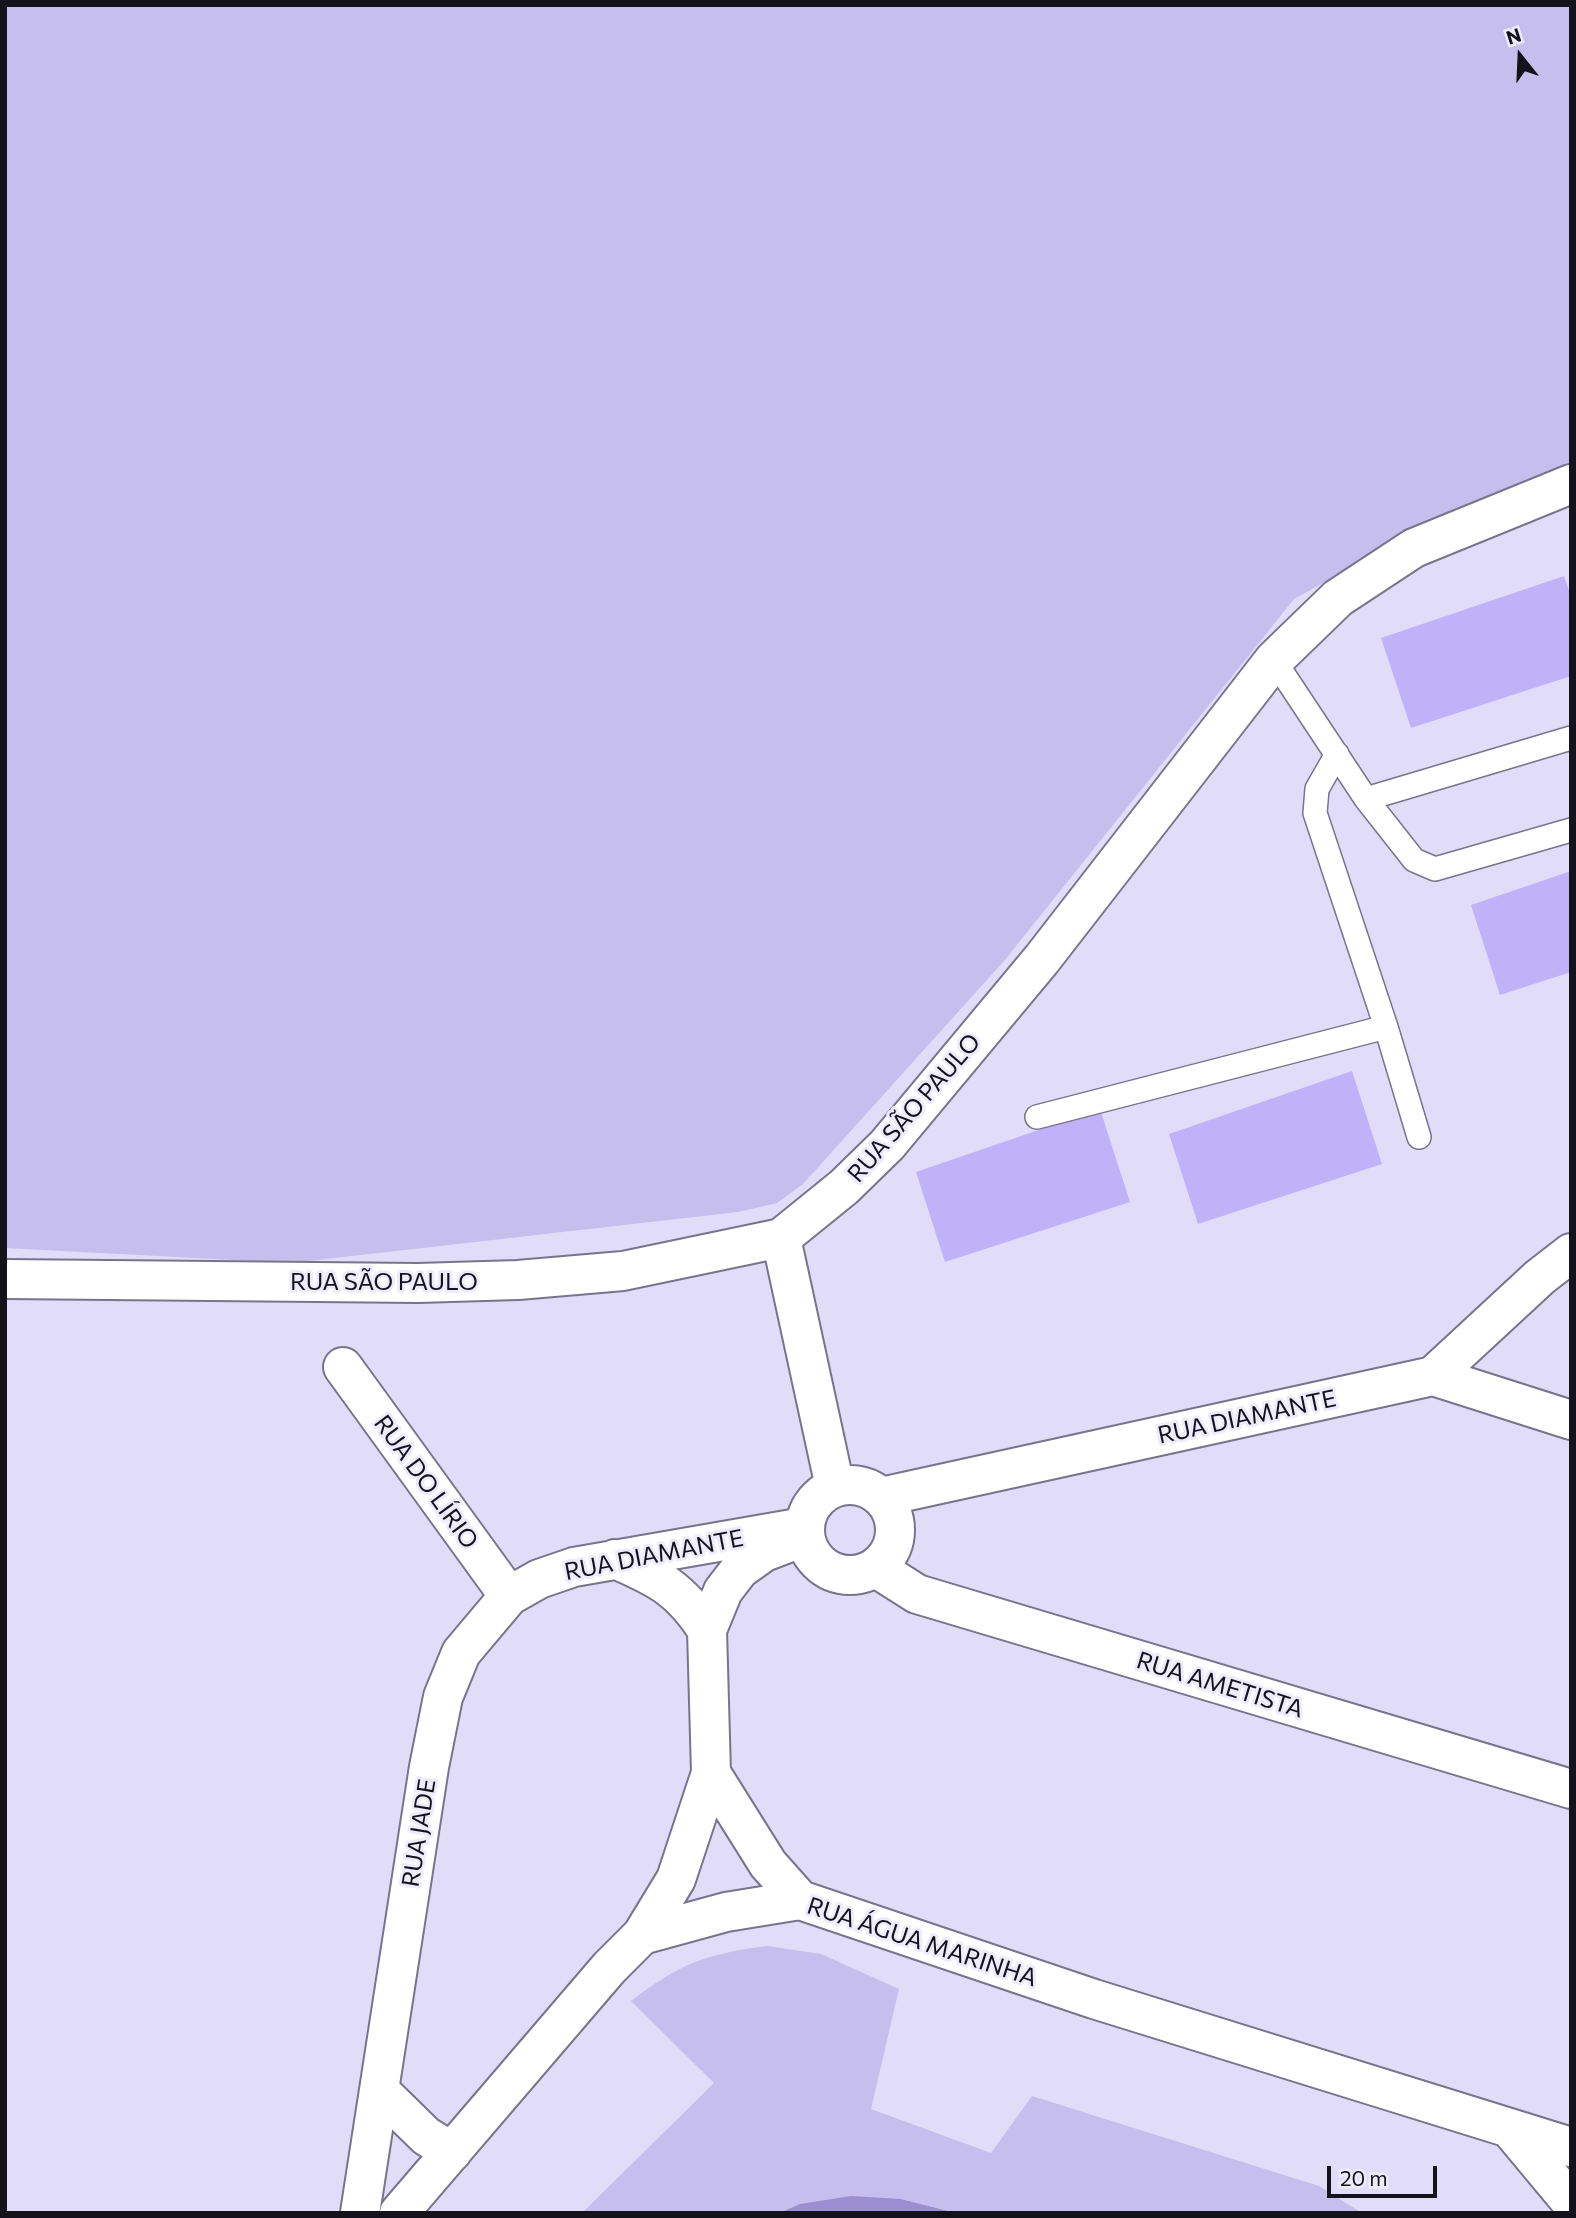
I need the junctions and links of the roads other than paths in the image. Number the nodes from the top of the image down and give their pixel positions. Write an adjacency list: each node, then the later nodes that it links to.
1 (1571, 484): 2 (street, RUA SÃO PAULO)
2 (1274, 660): 4 (lane); 10 (street, RUA SÃO PAULO)
3 (1571, 738): 5 (lane)
4 (1337, 754): 5 (lane); 7 (lane)
5 (1366, 799): 6 (lane)
6 (1571, 830)
7 (1386, 1027): 8 (lane); 9 (lane)
8 (1037, 1117)
9 (1419, 1138)
10 (781, 1238): 12 (street, RUA SÃO PAULO); 16 (street)
11 (1571, 1253): 14 (street)
12 (5, 1279)
13 (343, 1367): 21 (street, RUA DO LÍRIO)
14 (1433, 1377): 15 (street); 17 (street, RUA DIAMANTE)
15 (1571, 1420)
16 (835, 1488): 17 (street); 18 (street)
17 (881, 1497): 20 (street)
18 (805, 1532): 19 (street, RUA DIAMANTE); 20 (street); 22 (street)
19 (615, 1559): 21 (street, RUA DIAMANTE); 22 (street)
20 (876, 1568): 24 (street, RUA AMETISTA)
21 (509, 1596): 27 (street, RUA JADE)
22 (707, 1630): 23 (street)
23 (711, 1773): 25 (street); 26 (street)
24 (1571, 1789)
25 (800, 1900): 26 (street, RUA ÁGUA MARINHA); 28 (street, RUA ÁGUA MARINHA)
26 (642, 1935): 30 (street, RUA ÁGUA MARINHA)
27 (380, 2091): 30 (street); 32 (street, RUA JADE)
28 (1511, 2130): 29 (street, RUA ÁGUA MARINHA); 31 (street)
29 (1571, 2147)
30 (452, 2152): 33 (street, RUA ÁGUA MARINHA)
31 (1571, 2202)
32 (360, 2213)
33 (399, 2213)

